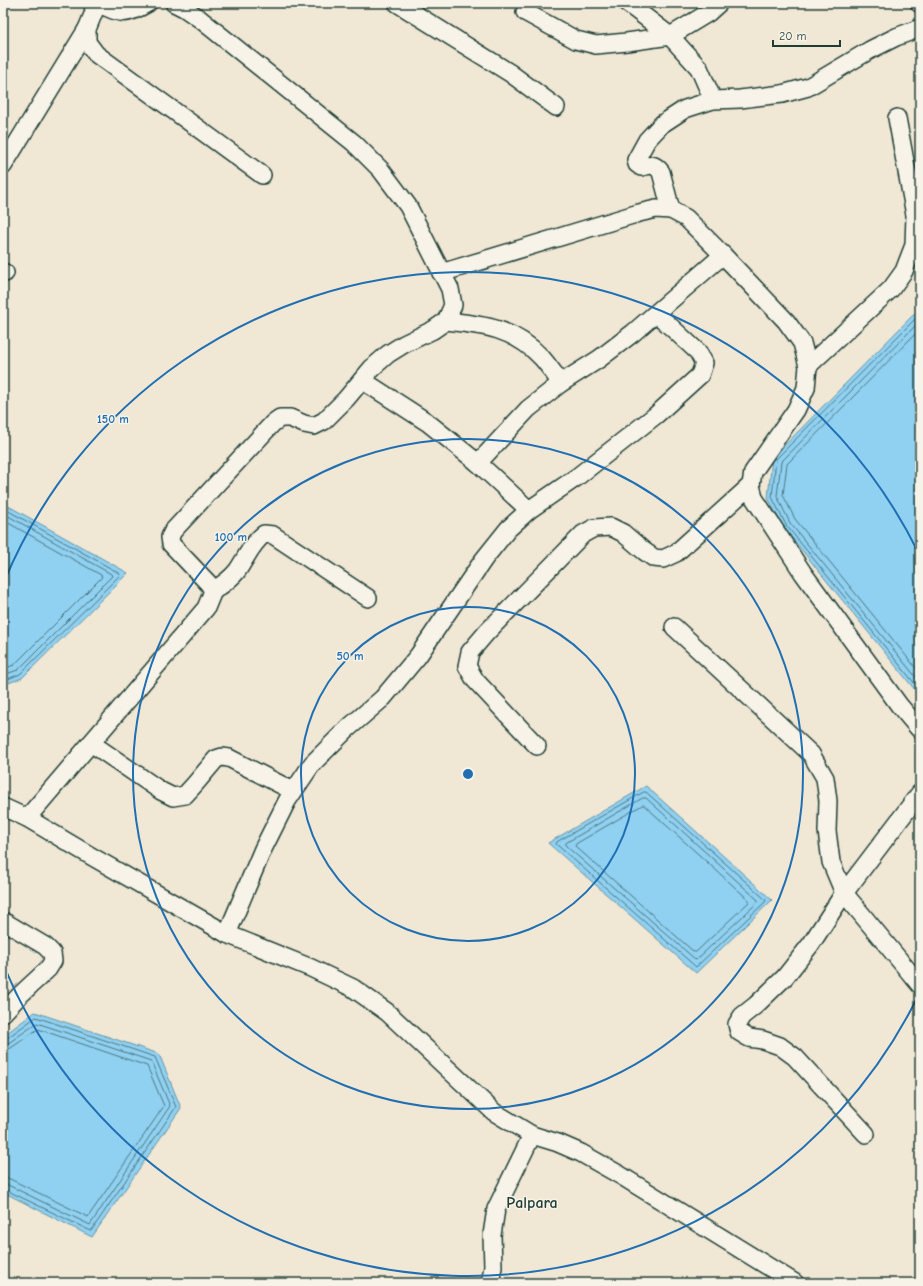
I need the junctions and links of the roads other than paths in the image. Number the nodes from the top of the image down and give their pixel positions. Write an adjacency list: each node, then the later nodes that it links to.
1 (93, 3): 9 (street)
2 (97, 3): 3 (street)
3 (148, 3)
4 (174, 3): 19 (street)
5 (397, 3): 13 (street)
6 (627, 3): 11 (street)
7 (719, 3): 11 (street)
8 (524, 6): 11 (street)
9 (87, 28): 15 (street); 16 (street)
10 (920, 28): 12 (street)
11 (670, 36): 12 (street)
12 (713, 100): 17 (street)
13 (556, 107)
14 (897, 118): 22 (street)
15 (3, 166)
16 (262, 175)
17 (671, 210): 18 (street); 19 (street)
18 (723, 255): 20 (street); 22 (street)
19 (441, 273): 21 (street)
20 (656, 314): 24 (street); 27 (street)
21 (446, 321): 23 (street); 24 (street)
22 (808, 366): 26 (street)
23 (362, 380): 25 (street); 28 (street)
24 (561, 383): 25 (street)
25 (478, 462): 27 (street)
26 (751, 485): 31 (street); 33 (street)
27 (529, 510): 34 (street)
28 (213, 591): 29 (street); 32 (street)
29 (368, 598)
30 (674, 626): 38 (street)
31 (920, 730)
32 (92, 743): 34 (street); 37 (street)
33 (537, 746)
34 (293, 791): 40 (street)
35 (920, 792): 38 (street)
36 (3, 807): 37 (street)
37 (28, 818): 40 (street)
38 (844, 892): 41 (street); 43 (street)
39 (3, 921): 42 (street)
40 (227, 934): 44 (street)
41 (920, 985)
42 (3, 1013)
43 (866, 1134)
44 (532, 1135): 45 (street); 46 (street)
45 (490, 1283)
46 (795, 1283)

